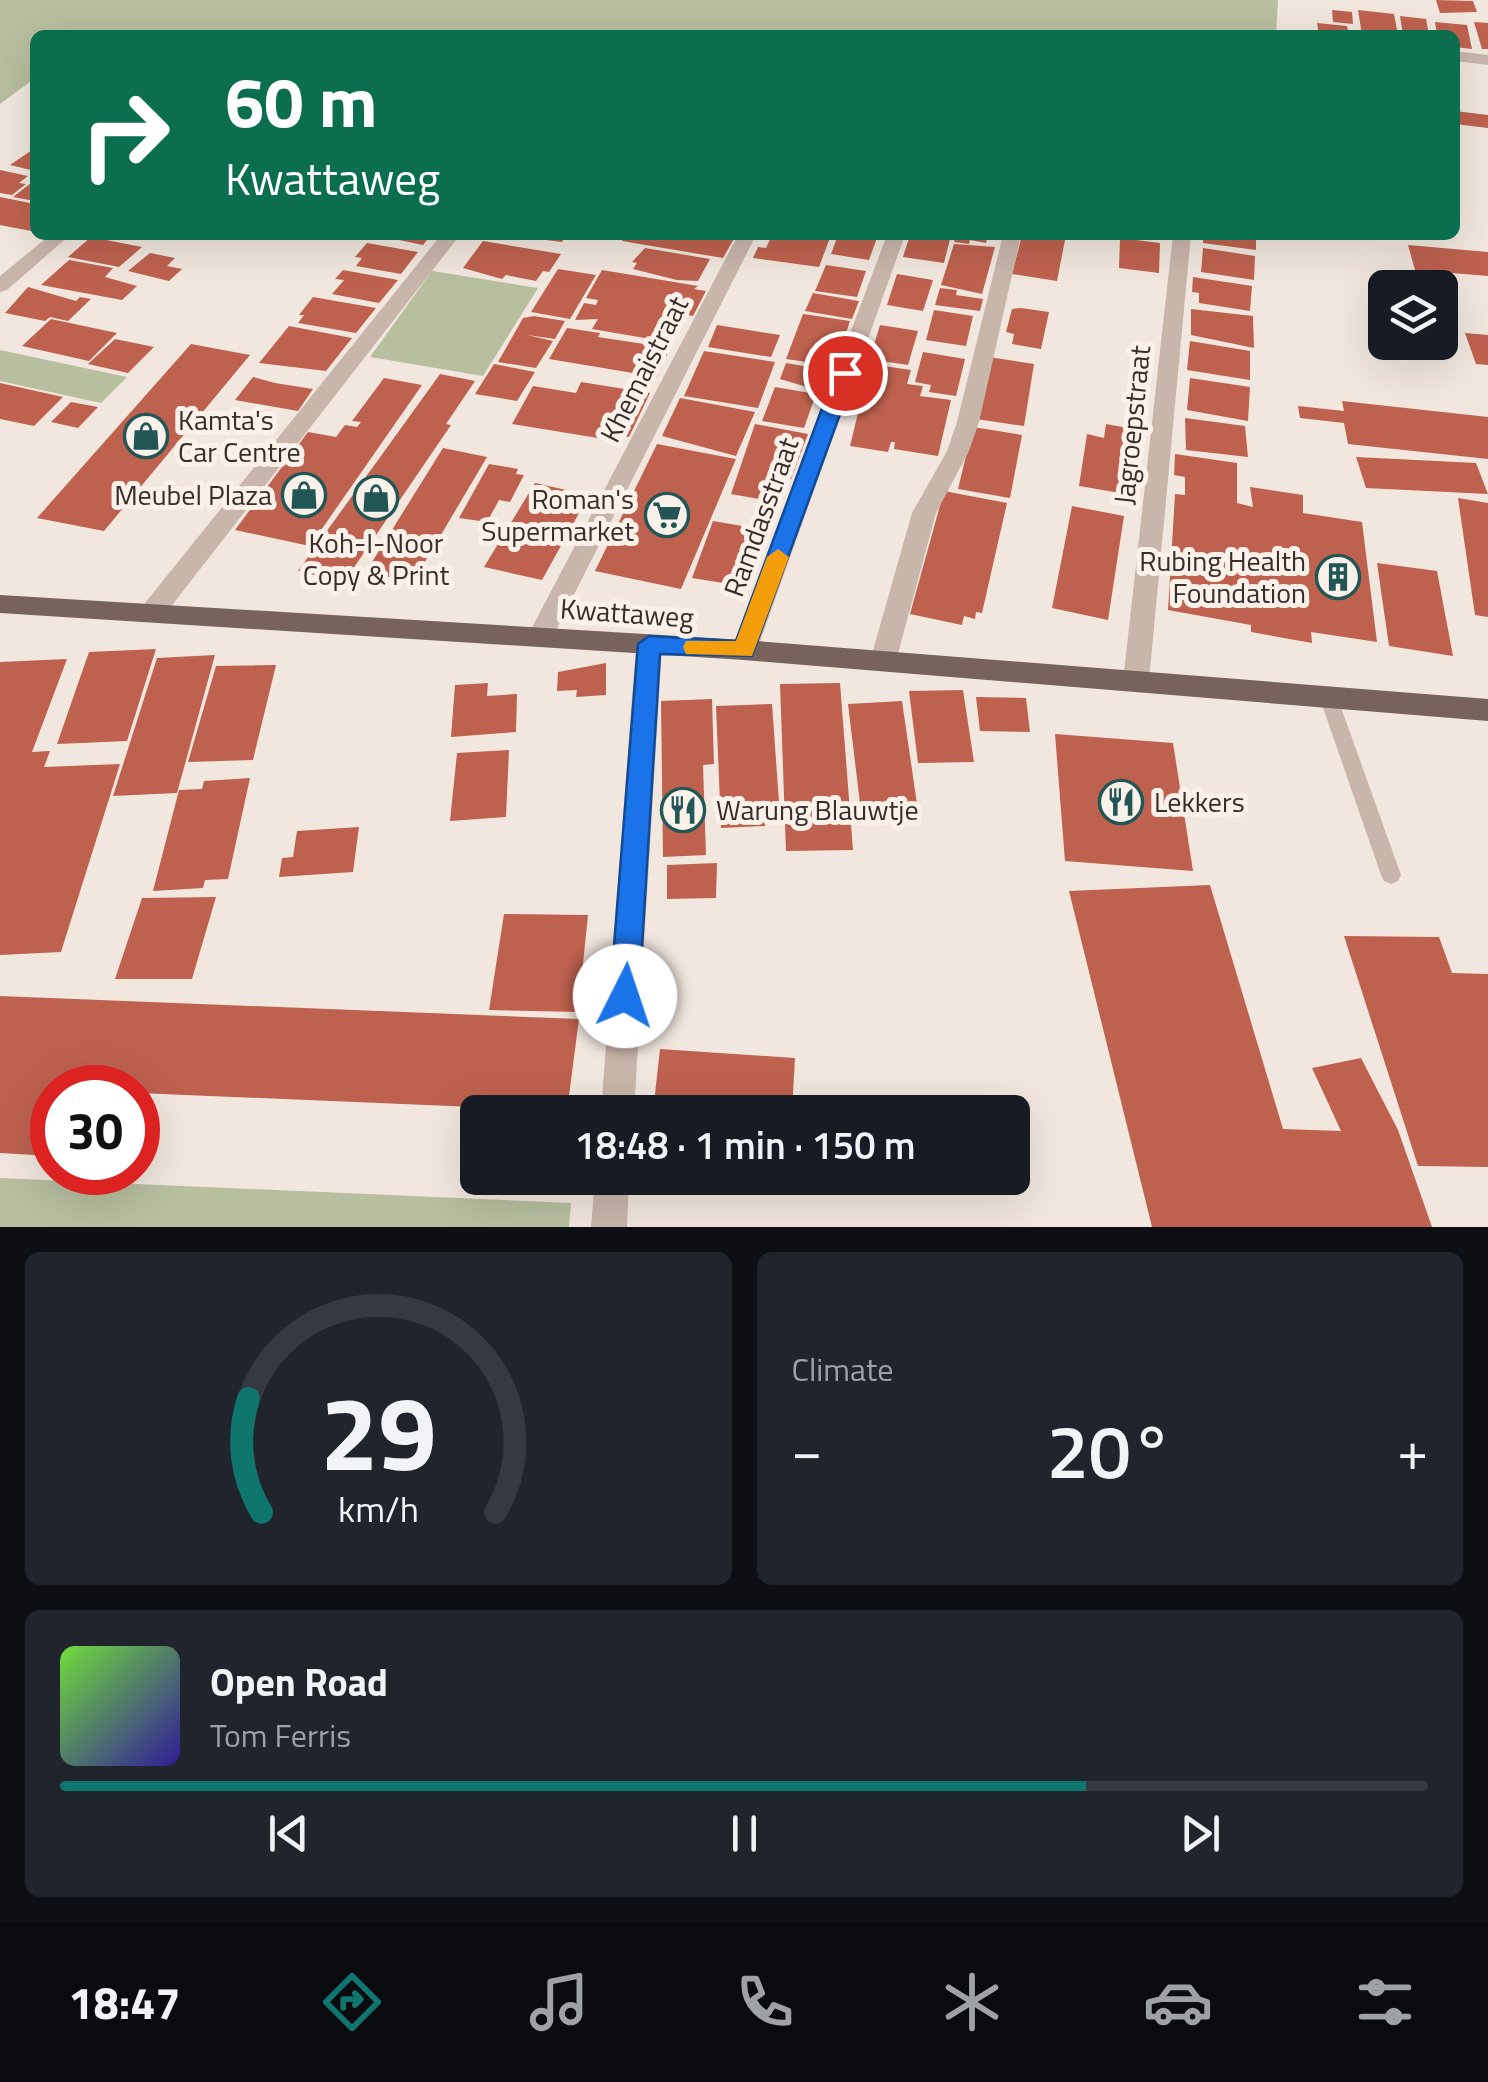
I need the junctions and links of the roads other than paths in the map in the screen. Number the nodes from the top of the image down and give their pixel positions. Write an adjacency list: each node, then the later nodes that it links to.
1 (1460, 57): 2 (street)
2 (1488, 60)
3 (56, 240): 9 (street)
4 (447, 240): 11 (street)
5 (744, 240): 12 (street, Khemaistraat)
6 (894, 240): 14 (street, Ramdasstraat)
7 (1011, 240): 15 (street)
8 (1181, 240): 16 (street, Jagroepstraat)
9 (0, 286)
10 (0, 604): 11 (main road, Kwattaweg)
11 (150, 615): 12 (main road, Kwattaweg)
12 (540, 637): 13 (main road, Kwattaweg)
13 (649, 644): 14 (main road, Kwattaweg); 20 (street)
14 (744, 650): 15 (main road, Kwattaweg)
15 (883, 661): 16 (main road, Kwattaweg)
16 (1136, 681): 17 (main road, Kwattaweg)
17 (1329, 699): 18 (main road, Kwattaweg); 19 (lane)
18 (1488, 710)
19 (1391, 875)
20 (617, 1095)
21 (611, 1195): 22 (street)
22 (609, 1227)

